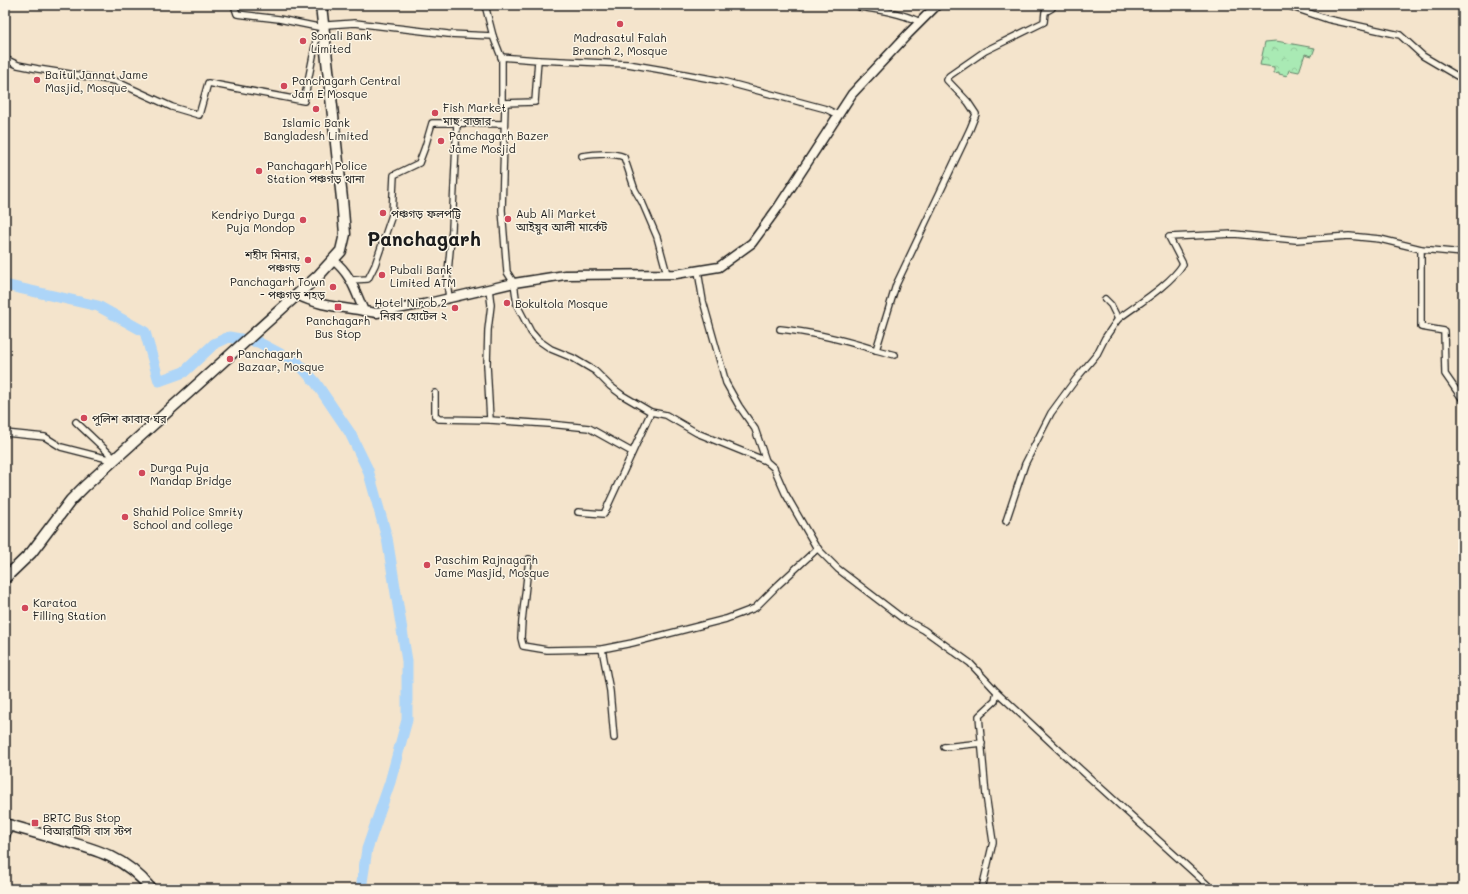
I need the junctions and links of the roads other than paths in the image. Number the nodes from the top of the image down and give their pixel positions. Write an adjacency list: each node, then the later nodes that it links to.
1 (234, 5): 9 (street)
2 (321, 5): 9 (highway)
3 (485, 5): 10 (street)
4 (937, 5): 8 (street)
5 (1052, 5): 34 (street)
6 (1286, 5): 14 (street)
7 (860, 7): 8 (street)
8 (920, 22): 16 (street)
9 (323, 28): 10 (street); 12 (street); 22 (highway)
10 (493, 36): 11 (street)
11 (501, 57): 13 (street); 15 (street)
12 (5, 59)
13 (538, 60): 15 (street); 16 (street)
14 (1463, 77)
15 (503, 103): 18 (street)
16 (838, 115): 23 (street)
17 (457, 123): 18 (street); 25 (street); 29 (street)
18 (504, 124): 26 (street)
19 (582, 156): 24 (street)
20 (1420, 248): 21 (street); 32 (street); 37 (street)
21 (1463, 253)
22 (333, 260): 25 (street); 28 (highway)
23 (698, 271): 24 (street); 44 (street)
24 (667, 274): 26 (street)
25 (351, 280): 31 (street)
26 (514, 283): 27 (street); 38 (street)
27 (489, 289): 29 (street); 39 (street)
28 (297, 295): 31 (street); 43 (highway)
29 (448, 298): 31 (street)
30 (1105, 298): 32 (street)
31 (364, 311)
32 (1118, 319): 46 (street)
33 (780, 329): 34 (street)
34 (876, 350): 35 (street)
35 (895, 355)
36 (435, 393): 39 (street)
37 (1463, 400)
38 (651, 412): 42 (street); 44 (street)
39 (490, 420): 42 (street)
40 (76, 422): 43 (street)
41 (5, 433): 43 (street)
42 (632, 452): 45 (street)
43 (113, 459): 49 (highway)
44 (766, 461): 47 (street)
45 (578, 512)
46 (1006, 521)
47 (818, 548): 50 (street); 51 (street)
48 (529, 559): 50 (street)
49 (5, 578)
50 (602, 649): 52 (street)
51 (997, 692): 53 (street); 59 (street)
52 (614, 738)
53 (982, 743): 54 (street); 58 (street)
54 (944, 747)
55 (7, 825): 56 (street); 57 (highway)
56 (5, 841)
57 (151, 889)
58 (982, 889)
59 (1212, 889)

